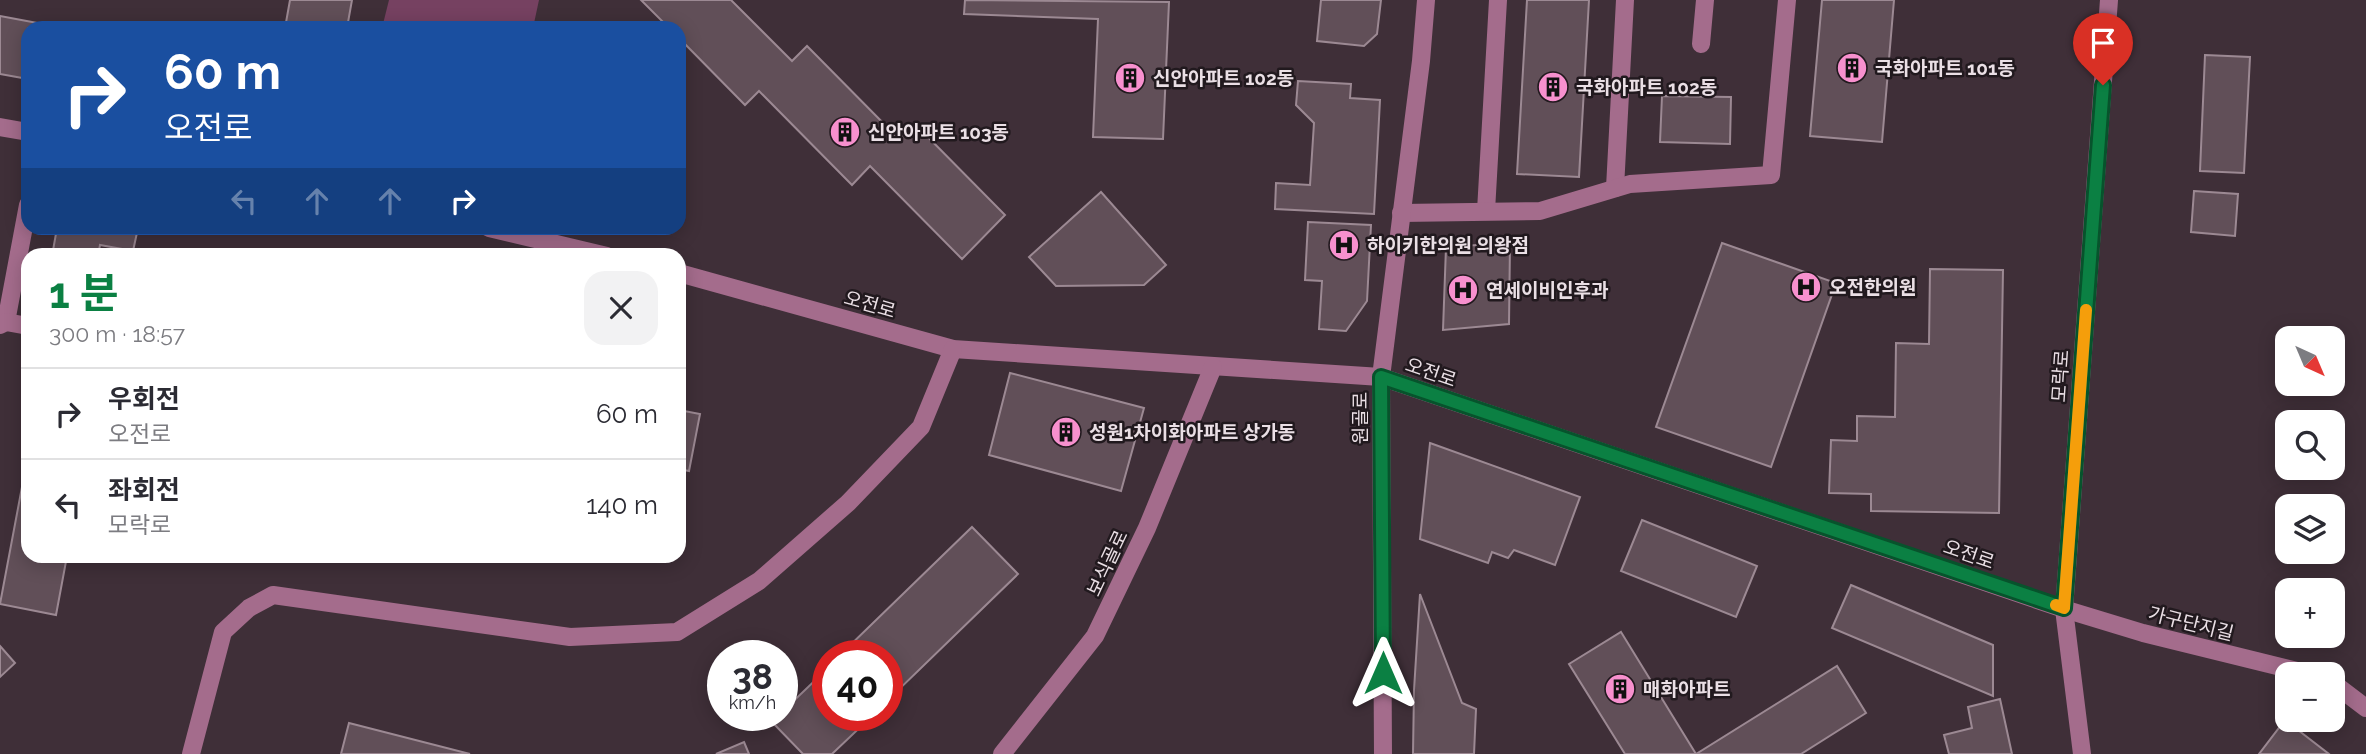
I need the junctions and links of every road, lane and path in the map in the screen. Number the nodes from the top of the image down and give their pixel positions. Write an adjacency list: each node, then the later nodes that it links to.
1 (1426, 0): 12 (street, 원골로)
2 (1498, 0): 11 (street)
3 (1625, 0): 10 (street)
4 (1705, 0): 7 (street)
5 (1787, 0): 10 (street)
6 (2109, 0): 22 (street, 모락로)
7 (1701, 44)
8 (0, 127): 9 (street)
9 (21, 131)
10 (1615, 188): 11 (street)
11 (1486, 211): 12 (street)
12 (1401, 213): 21 (street, 원골로)
13 (22, 235): 17 (street)
14 (518, 235): 15 (street)
15 (573, 248)
16 (686, 275): 19 (street, 오전로)
17 (3, 324): 18 (street)
18 (21, 325)
19 (953, 349): 20 (street, 오전로); 26 (street)
20 (1213, 367): 21 (street, 오전로); 27 (street, 보식골로)
21 (1381, 377): 22 (street, 오전로); 28 (street, 원골로)
22 (2064, 608): 23 (street, 가구단지길); 29 (street, 모락로)
23 (2275, 666)
24 (2345, 692): 25 (street)
25 (2366, 708)
26 (191, 754)
27 (1002, 754)
28 (1383, 754)
29 (2082, 754)

